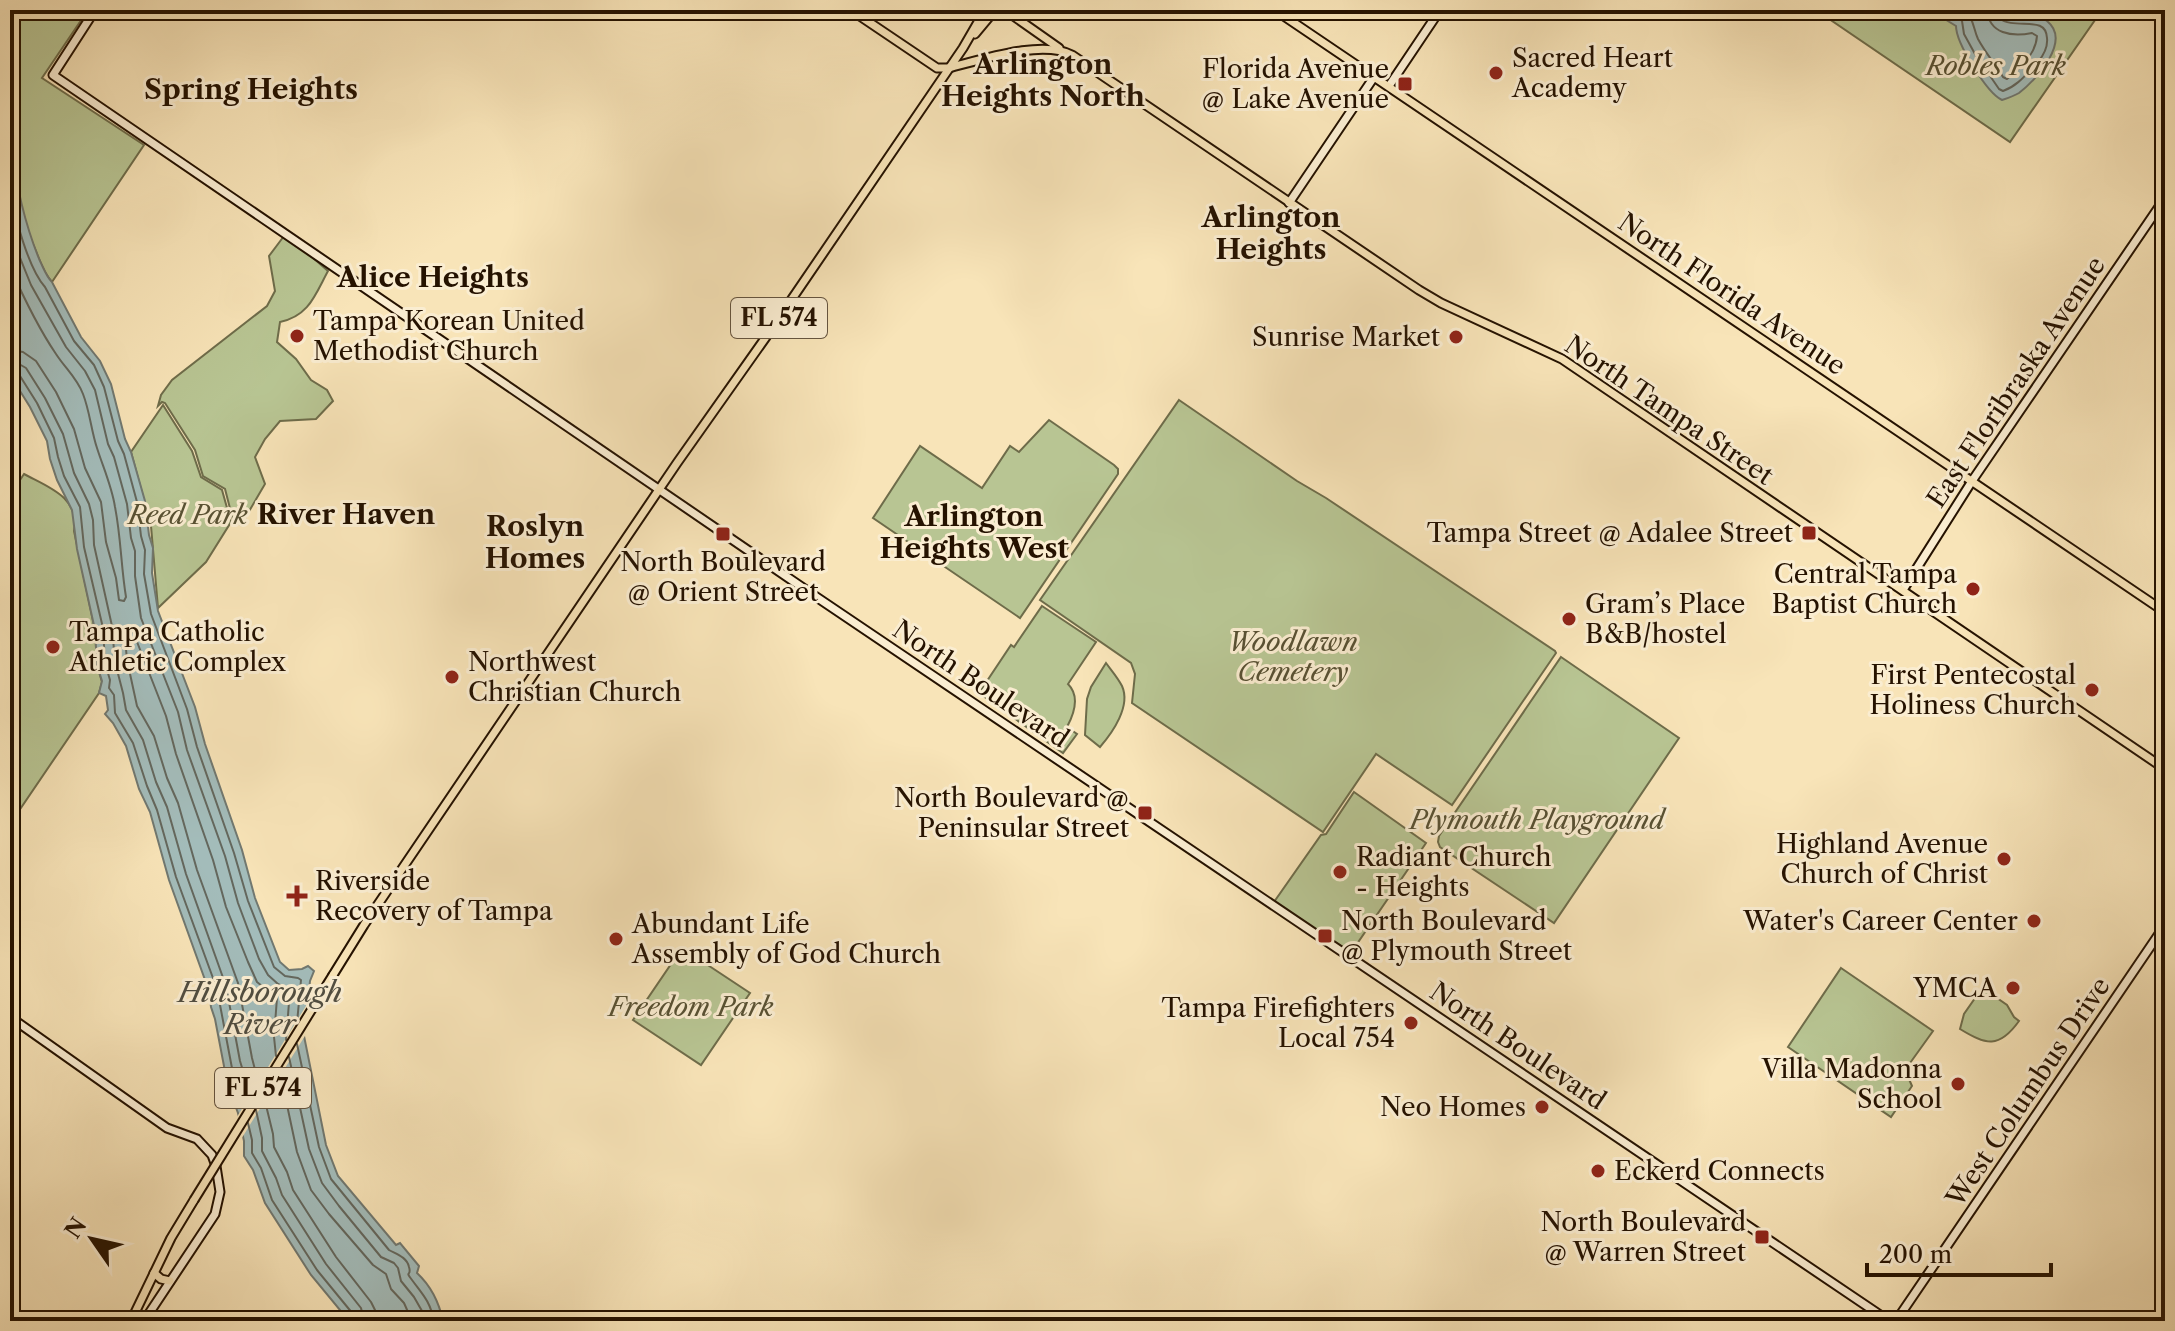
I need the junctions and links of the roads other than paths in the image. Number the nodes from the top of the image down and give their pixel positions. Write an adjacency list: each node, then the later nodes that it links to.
1 (95, 10): 16 (street, North Boulevard)
2 (851, 10): 10 (main road)
3 (985, 10): 8 (main road, FL 574)
4 (995, 10): 8 (main road, FL 574)
5 (1005, 10): 9 (main road, North Tampa Street)
6 (1275, 10): 11 (main road, North Florida Avenue)
7 (1440, 10): 12 (street)
8 (963, 48): 10 (main road, FL 574)
9 (1061, 49): 10 (main road); 14 (main road, North Tampa Street)
10 (948, 68): 16 (main road, FL 574)
11 (1374, 77): 12 (main road, North Florida Avenue); 14 (street)
12 (1389, 86): 15 (main road, North Florida Avenue)
13 (2165, 198): 15 (street, East Floribraska Avenue)
14 (1289, 203): 17 (main road, North Tampa Street)
15 (1972, 481): 17 (street, East Floribraska Avenue); 18 (main road, North Florida Avenue)
16 (659, 490): 22 (main road, FL 574, bridge); 26 (street, North Boulevard)
17 (1903, 590): 19 (main road, North Tampa Street)
18 (2165, 612)
19 (2165, 769)
20 (2165, 925): 27 (street, West Columbus Drive)
21 (10, 1017): 23 (street)
22 (154, 1273): 23 (main road); 24 (main road, FL 574)
23 (170, 1281): 25 (street)
24 (131, 1321)
25 (144, 1321)
26 (1889, 1321)
27 (1896, 1321)

